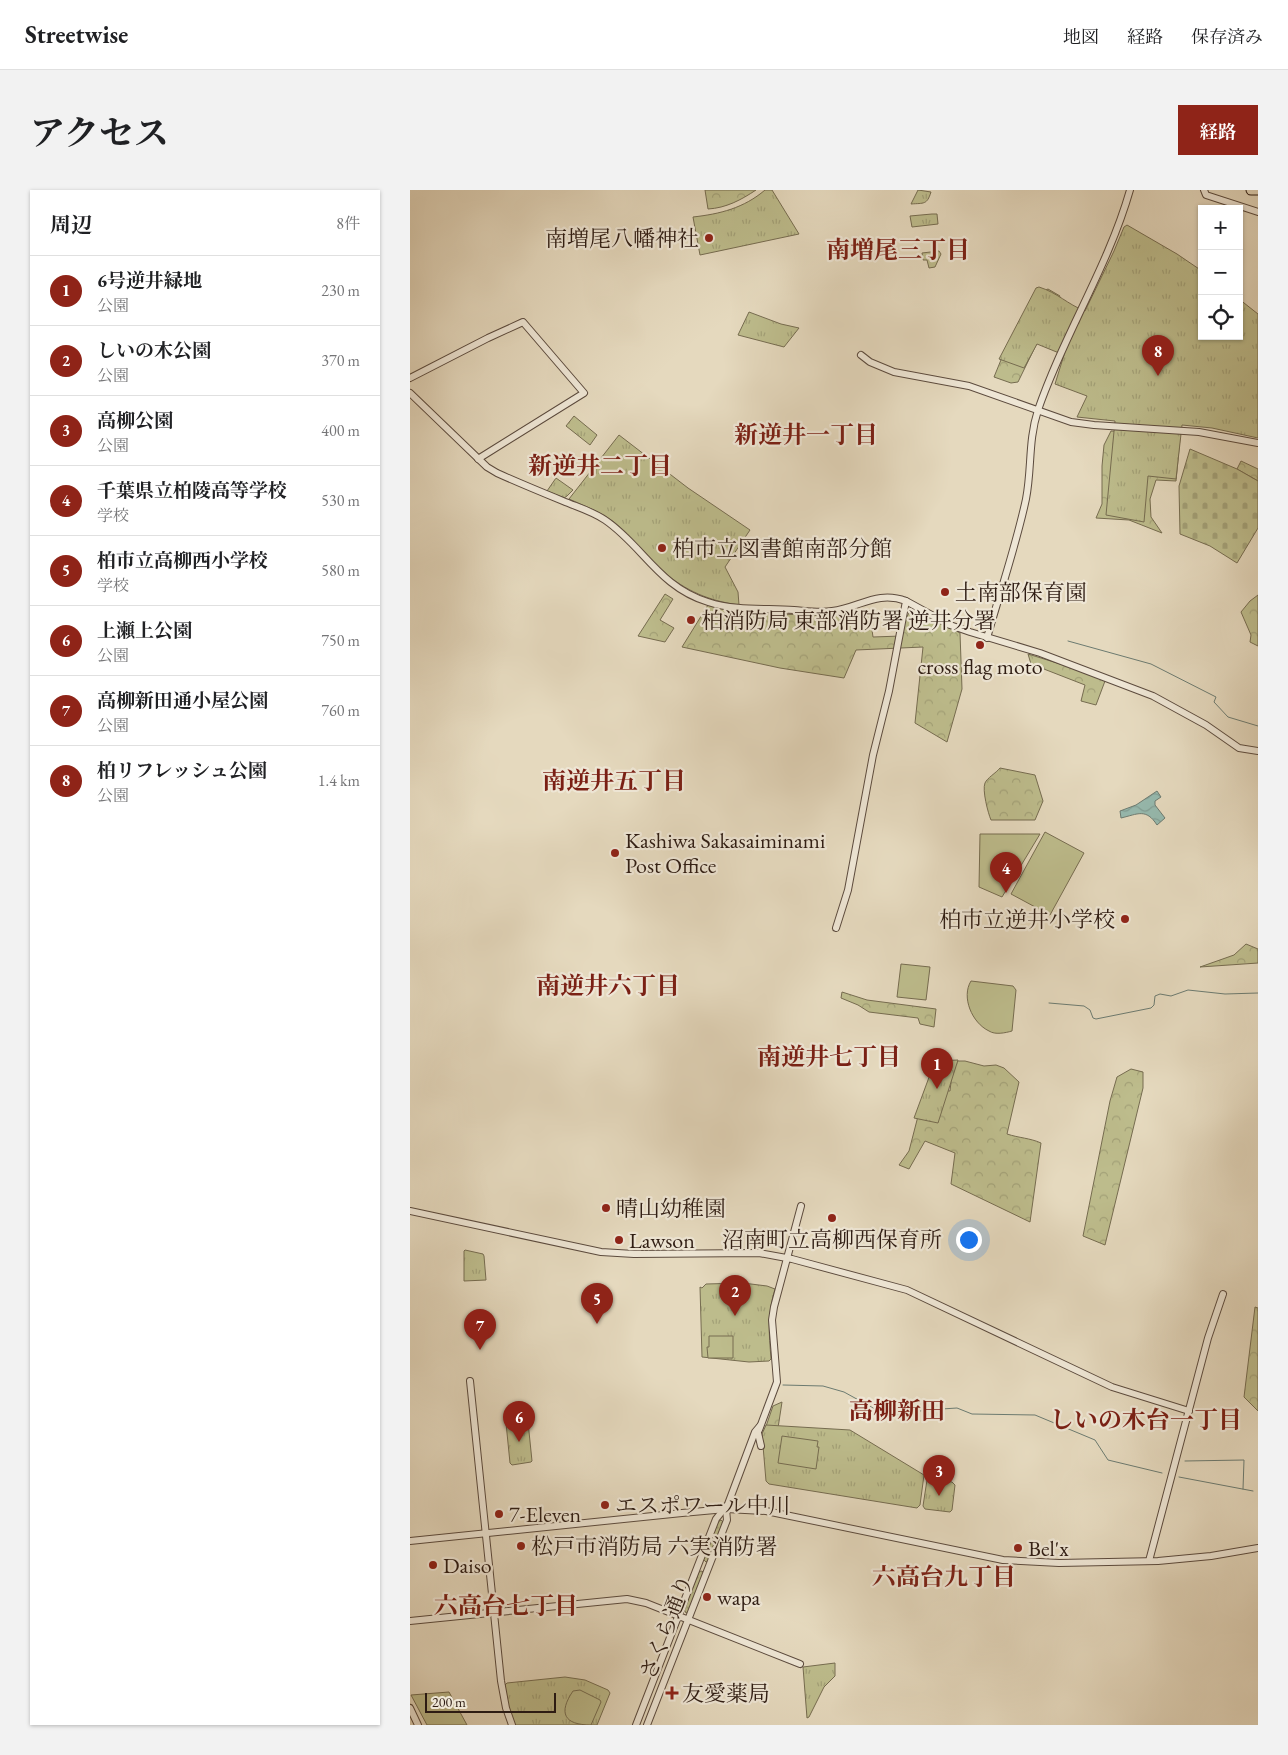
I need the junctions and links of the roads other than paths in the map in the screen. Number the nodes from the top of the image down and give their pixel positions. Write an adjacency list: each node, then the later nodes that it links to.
1 (1130, 190): 9 (street)
2 (1204, 190): 5 (street)
3 (1251, 190): 4 (main road)
4 (1258, 190)
5 (1258, 212)
6 (861, 355): 9 (street)
7 (410, 378): 11 (street)
8 (410, 394): 11 (street)
9 (1038, 411): 10 (street); 13 (street)
10 (1258, 443)
11 (478, 459): 12 (street)
12 (906, 601): 13 (street); 15 (street)
13 (988, 638): 14 (street)
14 (1258, 750)
15 (836, 928)
16 (801, 1206): 18 (street)
17 (410, 1212): 18 (street)
18 (787, 1258): 21 (street); 22 (street)
19 (1223, 1294): 21 (street)
20 (470, 1381): 25 (street)
21 (1189, 1411): 28 (street)
22 (759, 1430): 23 (street); 23 (street)
23 (738, 1478): 24 (street)
24 (726, 1509): 25 (street); 28 (street); 30 (street, さくら通り); 31 (street, さくら通り)
25 (486, 1534): 26 (street); 29 (street)
26 (410, 1542)
27 (1258, 1548): 28 (street)
28 (1150, 1561)
29 (494, 1613): 30 (street); 32 (street); 36 (street)
30 (679, 1616): 31 (street); 37 (street, さくら通り)
31 (688, 1620): 33 (street); 38 (street, さくら通り)
32 (410, 1621)
33 (800, 1664)
34 (410, 1708): 35 (street)
35 (418, 1725)
36 (512, 1725)
37 (636, 1725)
38 (647, 1725)

